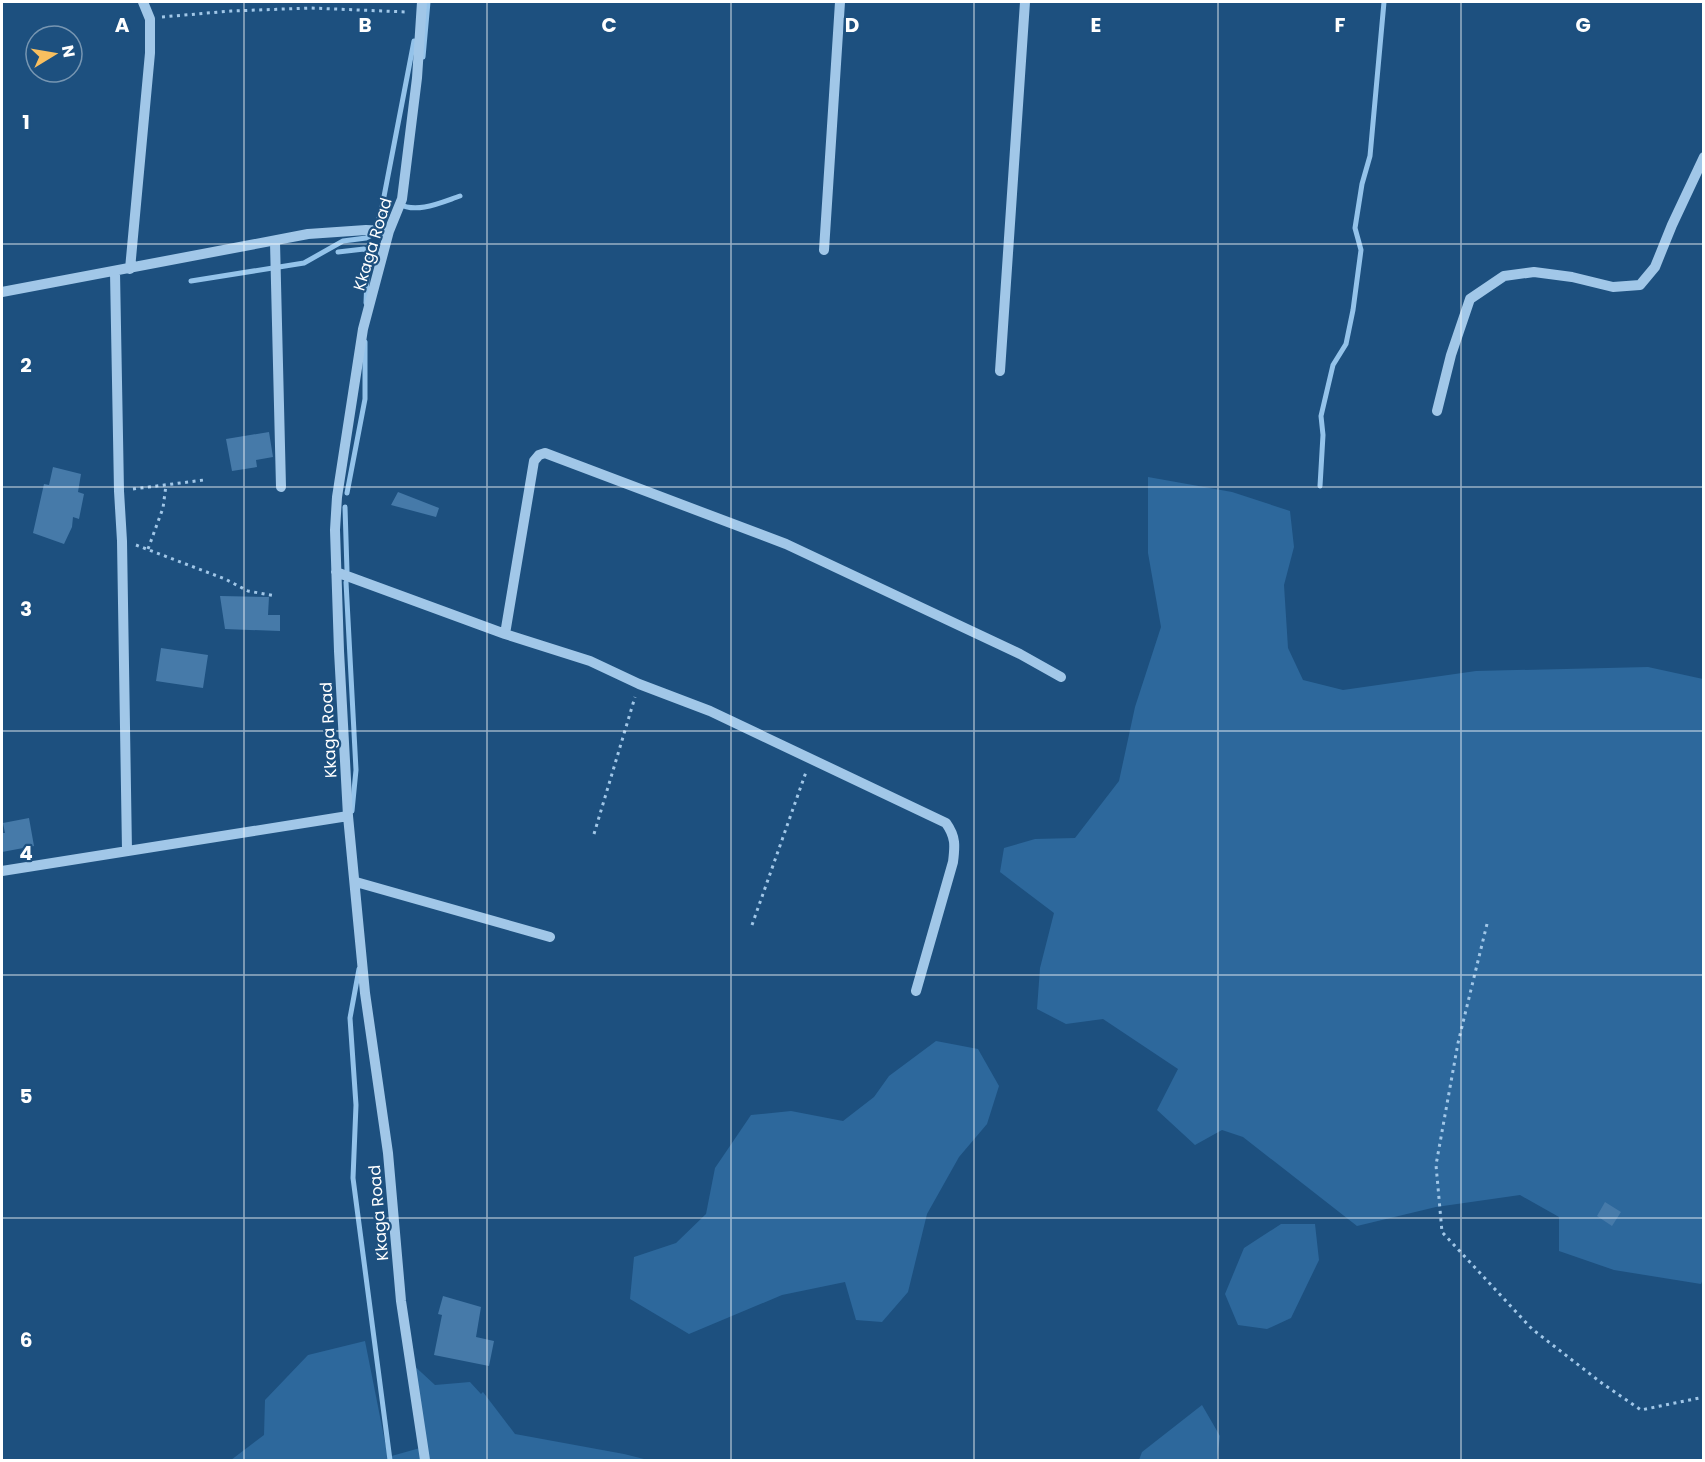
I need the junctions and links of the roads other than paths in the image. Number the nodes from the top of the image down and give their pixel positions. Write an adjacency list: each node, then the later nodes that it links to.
1 (143, 2): 9 (street)
2 (840, 2): 8 (street)
3 (1025, 2): 12 (street)
4 (421, 7): 6 (street, Kkaga Road)
5 (1704, 157): 13 (street)
6 (389, 231): 7 (street); 15 (street, Kkaga Road)
7 (275, 242): 9 (street); 14 (street)
8 (825, 250)
9 (130, 269): 10 (street)
10 (115, 272): 11 (street); 19 (street)
11 (2, 292)
12 (1000, 372)
13 (1437, 411)
14 (281, 487)
15 (336, 572): 16 (street); 18 (street, Kkaga Road)
16 (505, 634): 17 (street); 23 (street)
17 (1061, 677)
18 (348, 816): 19 (street); 21 (street, Kkaga Road)
19 (127, 851): 20 (street)
20 (2, 871)
21 (356, 882): 22 (street); 24 (street, Kkaga Road)
22 (550, 937)
23 (916, 991)
24 (425, 1461)

